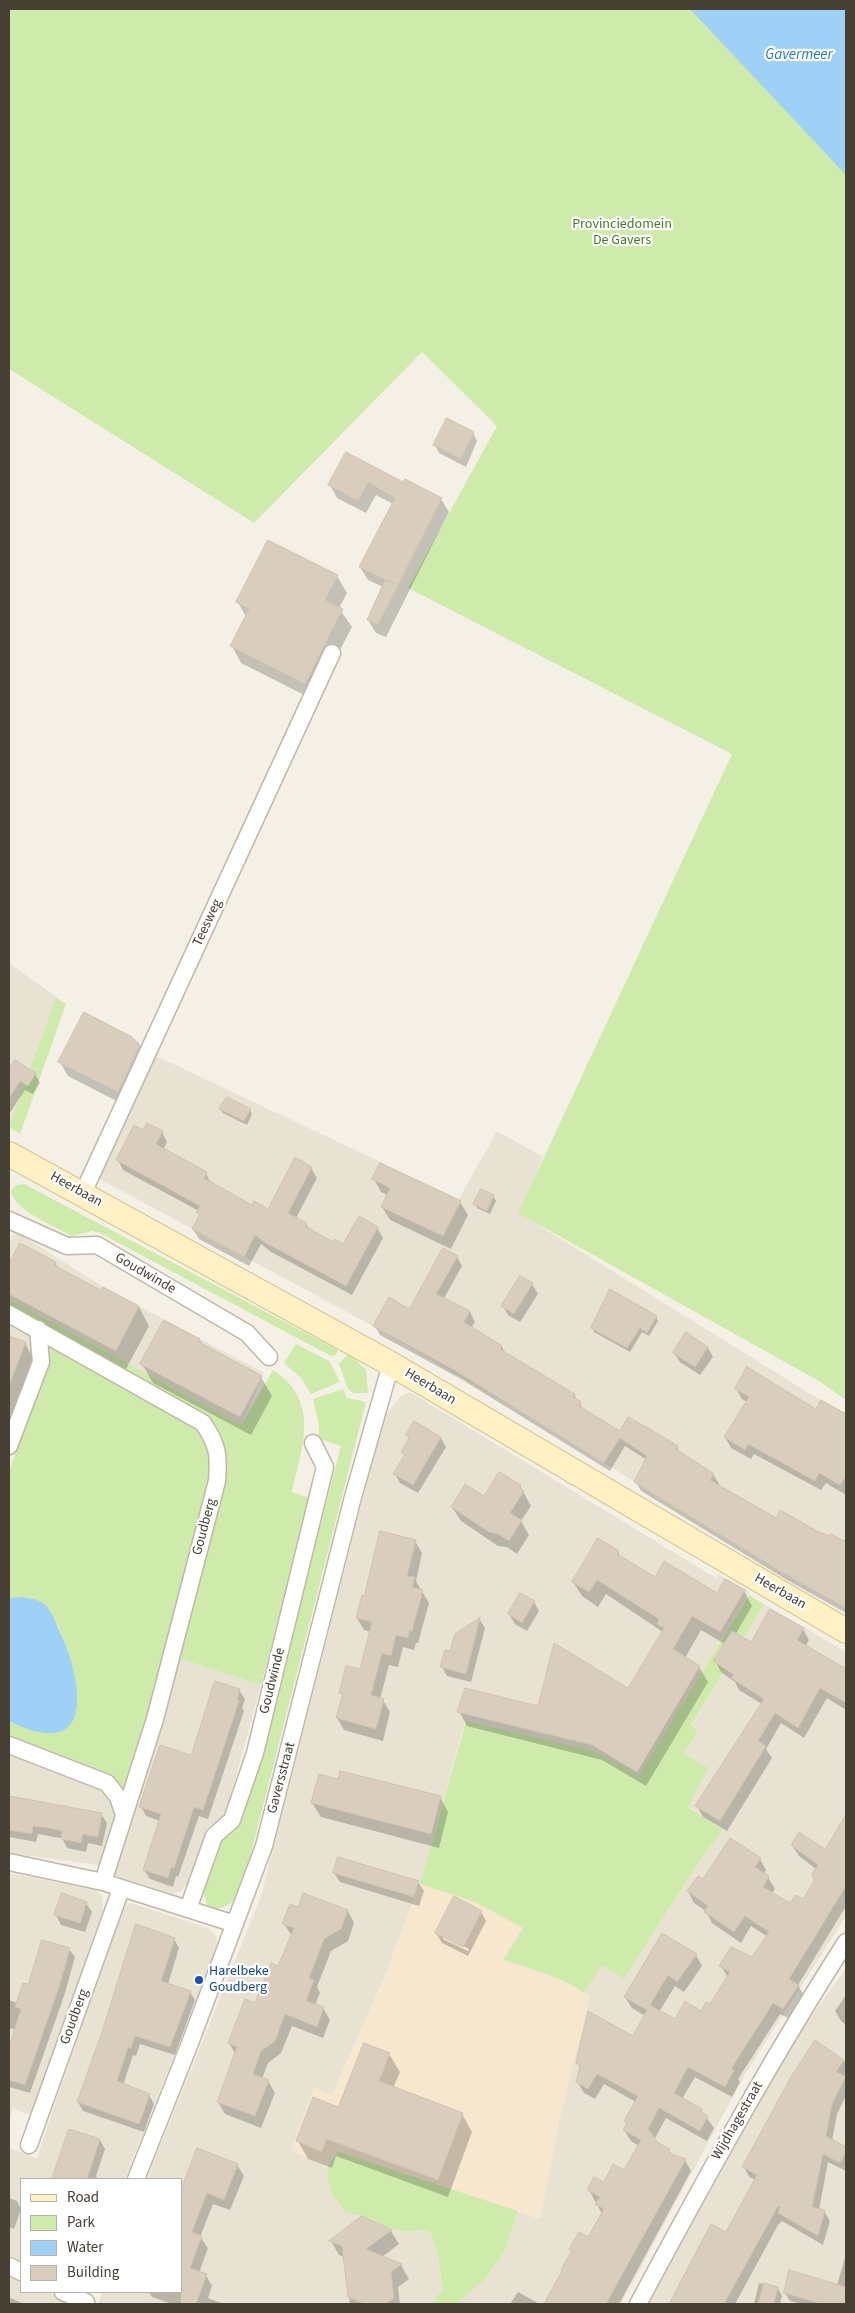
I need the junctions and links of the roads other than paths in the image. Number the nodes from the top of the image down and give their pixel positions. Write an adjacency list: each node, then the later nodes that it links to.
1 (332, 652): 3 (street, Teesweg)
2 (9, 1155): 3 (street, Heerbaan)
3 (83, 1193): 8 (street, Heerbaan)
4 (9, 1220): 7 (street, Goudwinde)
5 (9, 1314): 6 (street, Goudberg)
6 (38, 1329): 10 (street); 13 (street, Goudberg)
7 (269, 1358)
8 (391, 1364): 11 (street, Heerbaan); 18 (street, Gaversstraat)
9 (313, 1443): 17 (street, Goudwinde)
10 (9, 1446)
11 (846, 1630)
12 (9, 1745): 13 (street)
13 (124, 1815): 15 (street, Goudberg)
14 (9, 1862): 15 (street)
15 (103, 1882): 16 (street)
16 (121, 1889): 17 (street); 20 (street, Goudberg)
17 (188, 1909): 18 (street)
18 (235, 1924): 21 (street, Gaversstraat)
19 (846, 1942): 24 (street, Wijdhagestraat)
20 (29, 2145)
21 (136, 2178)
22 (67, 2293): 23 (street)
23 (88, 2300)
24 (638, 2304)

